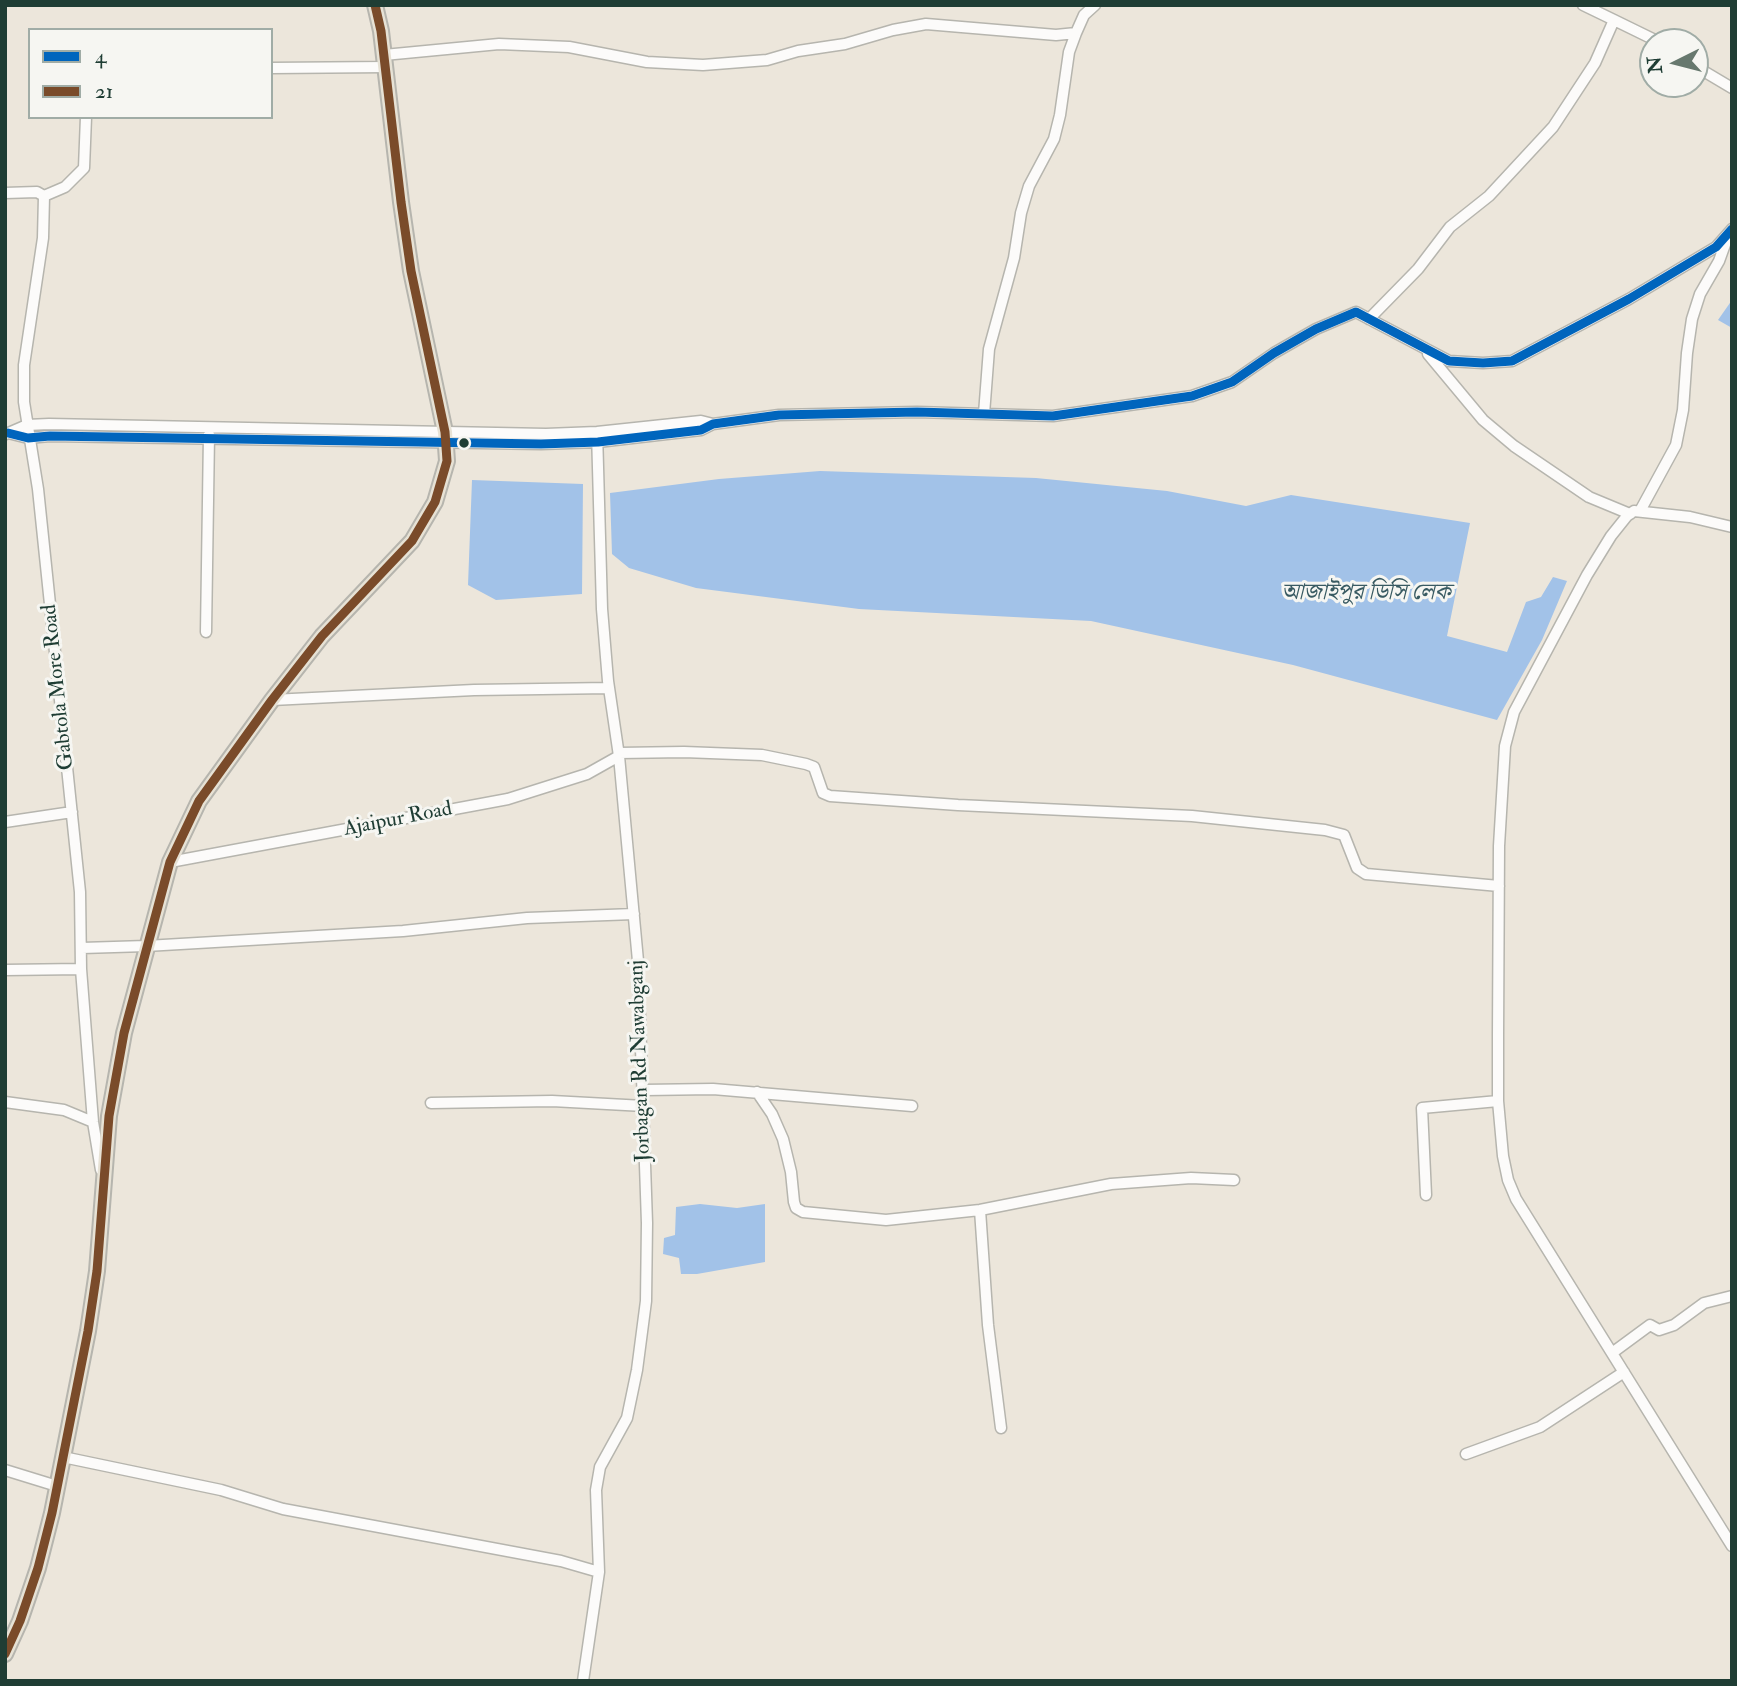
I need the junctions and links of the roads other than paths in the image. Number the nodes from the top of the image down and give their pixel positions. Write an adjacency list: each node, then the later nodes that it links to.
1 (375, 5): 7 (highway)
2 (1095, 5): 6 (street)
3 (1583, 5): 4 (street)
4 (1614, 20): 5 (street); 15 (street)
5 (1639, 32)
6 (1076, 33): 7 (street); 17 (street)
7 (385, 61): 8 (street); 25 (highway)
8 (273, 68)
9 (1709, 74): 10 (street)
10 (1732, 88)
11 (86, 119): 13 (street)
12 (5, 193): 13 (street)
13 (44, 197): 18 (street, Gabtola More Road)
14 (1730, 231): 16 (street); 27 (street)
15 (1369, 319): 16 (street); 17 (street)
16 (1422, 346): 27 (street)
17 (984, 414): 22 (street)
18 (27, 425): 19 (street); 21 (street); 23 (street, Gabtola More Road)
19 (208, 427): 20 (street); 24 (street)
20 (289, 429): 25 (street); 26 (street)
21 (7, 434): 23 (street)
22 (598, 437): 25 (street); 30 (street, Jorbagan Rd Nawabganj)
23 (28, 438): 24 (street); 33 (street, Gabtola More Road)
24 (209, 438): 26 (street); 29 (street)
25 (446, 438): 26 (street); 31 (highway)
26 (289, 441)
27 (1635, 513): 28 (street); 36 (street)
28 (1732, 527)
29 (206, 632)
30 (609, 688): 31 (street); 32 (street, Jorbagan Rd Nawabganj)
31 (272, 700): 35 (highway)
32 (619, 754): 35 (street, Ajaipur Road); 36 (street); 37 (street, Jorbagan Rd Nawabganj)
33 (72, 812): 34 (street); 39 (street, Gabtola More Road)
34 (5, 822)
35 (170, 862): 38 (highway)
36 (1499, 886): 44 (street)
37 (634, 914): 38 (street); 42 (street, Jorbagan Rd Nawabganj)
38 (146, 946): 39 (street); 50 (highway)
39 (82, 948): 40 (street, Gabtola More Road)
40 (81, 969): 41 (street); 49 (street, Gabtola More Road)
41 (5, 970)
42 (644, 1090): 43 (street); 47 (street, Jorbagan Rd Nawabganj)
43 (757, 1092): 48 (street); 53 (street)
44 (1498, 1101): 52 (street); 55 (street)
45 (5, 1102): 49 (street)
46 (431, 1103): 47 (street)
47 (644, 1106): 63 (street, Jorbagan Rd Nawabganj)
48 (912, 1106)
49 (93, 1122): 50 (street, Gabtola More Road)
50 (104, 1178): 59 (highway)
51 (1234, 1180): 53 (street)
52 (1426, 1195)
53 (980, 1210): 57 (street)
54 (1732, 1296): 55 (street)
55 (1612, 1353): 56 (street)
56 (1624, 1372): 58 (street); 62 (street)
57 (1001, 1428)
58 (1466, 1454)
59 (63, 1457): 61 (highway); 63 (street)
60 (5, 1469): 61 (street)
61 (57, 1486): 64 (highway)
62 (1732, 1546)
63 (599, 1572): 65 (street, Jorbagan Rd Nawabganj)
64 (5, 1654)
65 (583, 1681)

